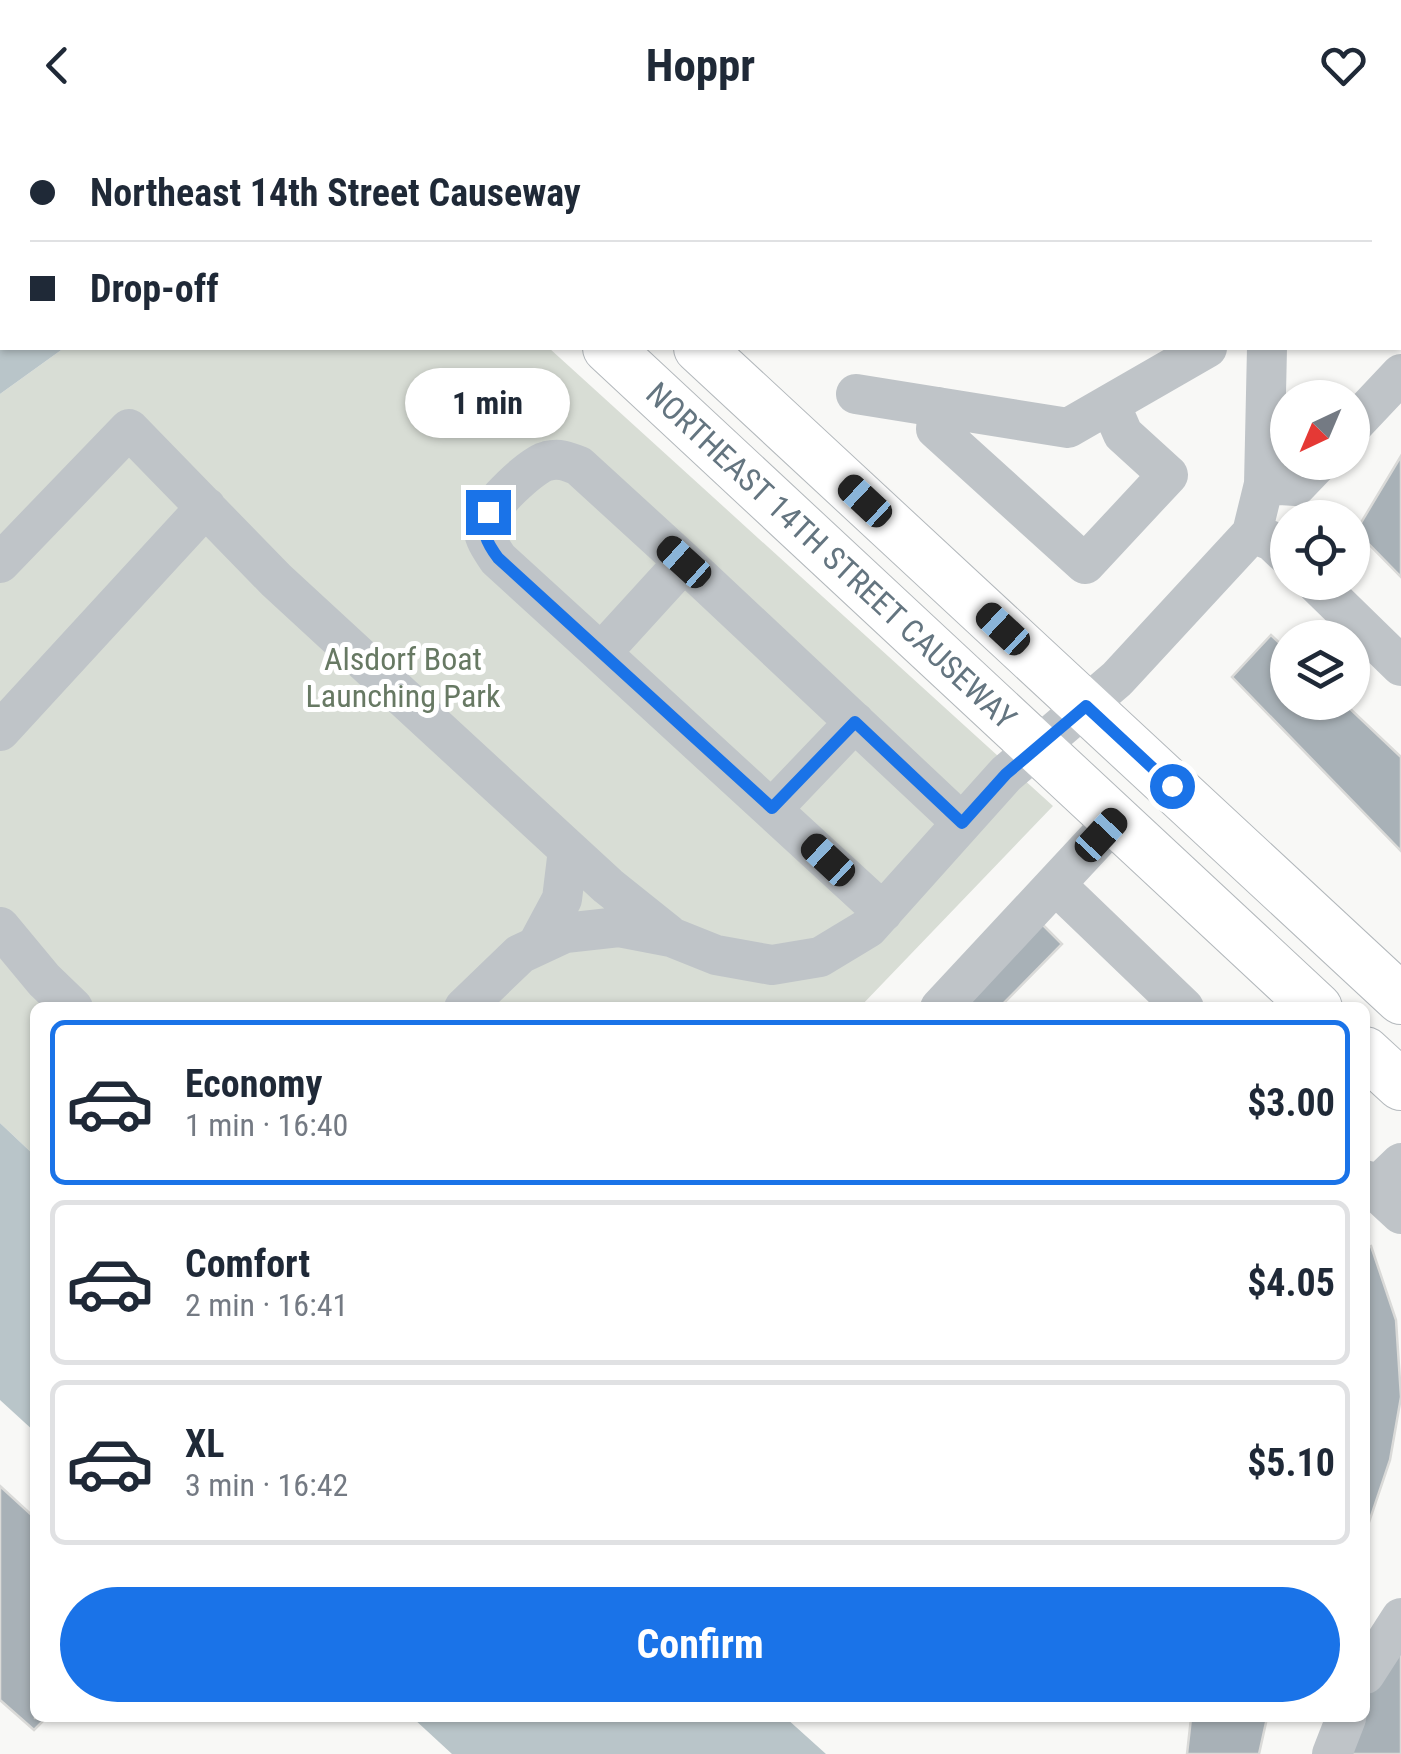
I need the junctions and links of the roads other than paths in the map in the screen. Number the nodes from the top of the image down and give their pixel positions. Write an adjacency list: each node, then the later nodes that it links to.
1 (610, 350): 23 (main road, NORTHEAST 14TH STREET CAUSEWAY)
2 (702, 350): 20 (main road, NORTHEAST 14TH STREET CAUSEWAY)
3 (1204, 350): 7 (street)
4 (1267, 350): 11 (street)
5 (1401, 374): 8 (street)
6 (856, 394): 9 (street)
7 (1110, 404): 9 (street); 9 (street)
8 (1370, 407)
9 (938, 408)
10 (1302, 480): 11 (street)
11 (1264, 484): 13 (street)
12 (206, 507): 16 (street); 22 (street); 27 (street)
13 (1252, 533): 14 (street); 20 (street)
14 (1270, 540)
15 (684, 562): 18 (street); 18 (street); 21 (street)
16 (0, 563)
17 (1333, 600): 19 (street)
18 (601, 652): 24 (street)
19 (1401, 666)
20 (1086, 706): 23 (street); 33 (main road, NORTHEAST 14TH STREET CAUSEWAY)
21 (855, 722): 24 (street); 26 (street)
22 (0, 732)
23 (1038, 747): 25 (main road, NORTHEAST 14TH STREET CAUSEWAY); 26 (street)
24 (772, 808): 29 (street)
25 (1115, 820): 28 (street); 38 (main road, NORTHEAST 14TH STREET CAUSEWAY)
26 (962, 823): 29 (street)
27 (568, 850): 31 (street); 32 (street)
28 (1056, 885): 36 (street); 37 (street)
29 (883, 912): 31 (street)
30 (0, 927): 34 (street)
31 (671, 937): 32 (street)
32 (539, 942): 35 (street)
33 (1401, 999)
34 (68, 1002)
35 (470, 1002)
36 (946, 1002)
37 (1178, 1002)
38 (1311, 1002)
39 (1370, 1057): 40 (main road)
40 (1401, 1086)
41 (1401, 1618): 42 (street)
42 (1370, 1666)
43 (1344, 1722): 44 (street)
44 (1332, 1754)

